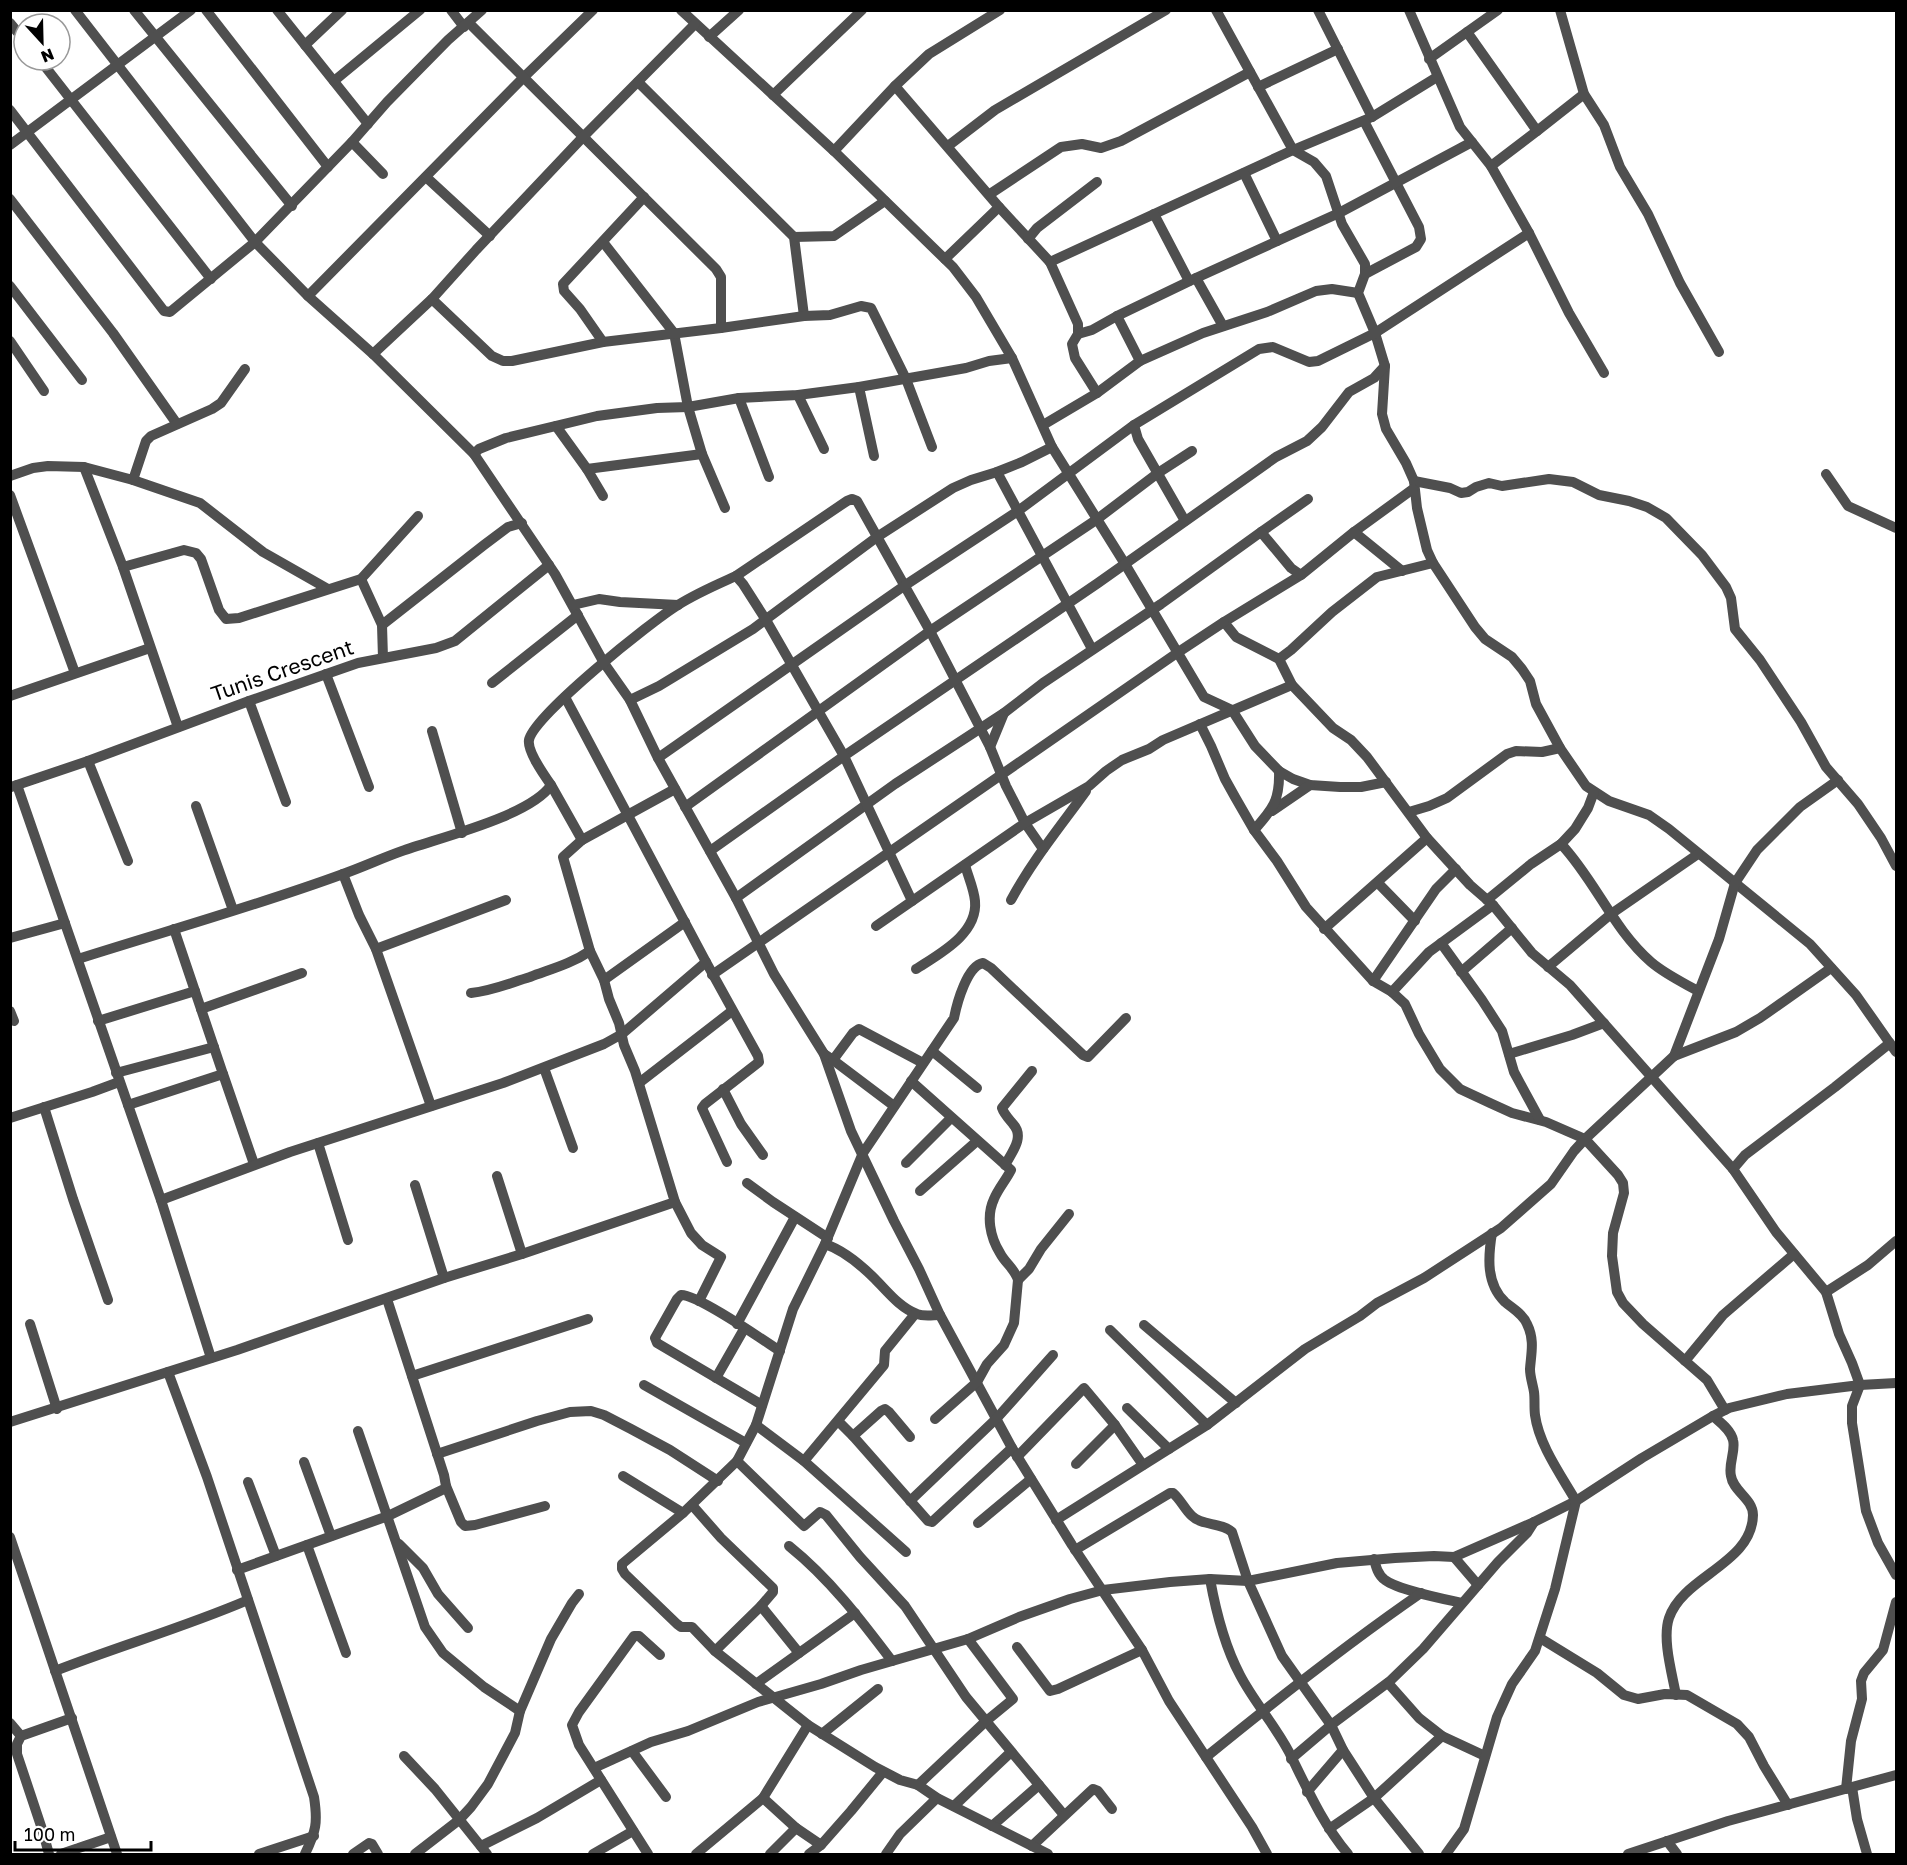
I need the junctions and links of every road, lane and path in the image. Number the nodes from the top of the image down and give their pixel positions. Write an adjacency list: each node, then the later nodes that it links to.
1 (75, 10): 29 (street)
2 (134, 10): 25 (street)
3 (191, 10): 25 (street)
4 (277, 10): 26 (street)
5 (342, 10): 26 (street)
6 (420, 10): 34 (street)
7 (451, 10): 22 (street)
8 (482, 10): 22 (street)
9 (593, 10): 33 (street)
10 (681, 10): 21 (street)
11 (739, 10): 24 (street)
12 (862, 10): 39 (street)
13 (1000, 10): 36 (street)
14 (1166, 10): 50 (street)
15 (1216, 10): 31 (street)
16 (1318, 10): 27 (street)
17 (1498, 10): 23 (street)
18 (1560, 10): 38 (street)
19 (1411, 11): 28 (street)
20 (210, 12): 54 (street)
21 (695, 24): 24 (street); 35 (street)
22 (467, 25): 33 (street); 43 (street)
23 (1467, 32): 28 (street); 44 (street)
24 (709, 37): 39 (street)
25 (156, 38): 29 (street); 64 (street)
26 (305, 45): 34 (street)
27 (1338, 49): 37 (street); 42 (street)
28 (1429, 59): 32 (street)
29 (117, 64): 40 (street); 73 (street)
30 (50, 72): 40 (street)
31 (1250, 72): 37 (street); 60 (street)
32 (1437, 77): 42 (street); 48 (street)
33 (523, 78): 46 (street); 57 (street)
34 (334, 81): 43 (street)
35 (639, 82): 46 (street); 70 (street)
36 (895, 86): 50 (street); 52 (street)
37 (1258, 87): 51 (street)
38 (1584, 94): 44 (street); 93 (street)
39 (773, 95): 52 (street)
40 (72, 99): 45 (street); 78 (street)
41 (10, 110): 45 (street)
42 (1368, 119): 51 (street); 59 (street)
43 (368, 124): 47 (street)
44 (1537, 130): 53 (street)
45 (28, 133): 49 (street); 78 (street)
46 (583, 137): 61 (street); 69 (street)
47 (352, 142): 54 (street); 56 (street)
48 (1472, 142): 53 (street); 59 (street)
49 (10, 145)
50 (948, 146): 60 (street)
51 (1293, 150): 55 (street); 66 (street)
52 (834, 151): 63 (street)
53 (1491, 166): 68 (street)
54 (328, 167): 64 (street)
55 (1244, 173): 67 (street); 72 (street)
56 (383, 174)
57 (426, 177): 69 (street); 82 (street)
58 (1097, 182): 71 (street)
59 (1396, 182): 66 (street); 77 (street)
60 (990, 195): 65 (street)
61 (644, 197): 74 (street); 87 (street)
62 (10, 199): 108 (street)
63 (885, 201): 70 (street); 75 (street)
64 (292, 206): 73 (street)
65 (999, 207): 71 (street); 75 (street)
66 (1339, 213): 72 (street); 77 (street)
67 (1154, 214): 76 (street); 79 (street)
68 (1529, 233): 89 (street); 99 (street)
69 (490, 236): 83 (street)
70 (794, 237): 84 (street)
71 (1028, 239): 76 (street)
72 (1277, 241): 79 (street)
73 (255, 242): 78 (street); 82 (street)
74 (603, 242): 88 (street); 92 (street)
75 (945, 259): 95 (street)
76 (1050, 262): 90 (street)
77 (1365, 274): 81 (street)
78 (211, 279)
79 (1193, 279): 85 (street); 86 (street)
80 (10, 286): 101 (street)
81 (1358, 293): 86 (street); 89 (street)
82 (308, 296): 94 (street)
83 (432, 299): 92 (street); 94 (street)
84 (804, 316): 87 (street); 100 (street)
85 (1117, 316): 90 (street); 96 (street)
86 (1223, 326): 96 (street)
87 (721, 328): 88 (street)
88 (674, 333): 92 (street); 107 (street)
89 (1375, 333): 97 (street); 110 (street)
90 (1078, 334): 104 (street)
91 (10, 341): 103 (street)
92 (603, 342)
93 (1719, 352)
94 (373, 354): 116 (street)
95 (1012, 358): 100 (street); 109 (street)
96 (1140, 361): 104 (street)
97 (1384, 366): 128 (street); 137 (street)
98 (245, 369): 108 (street)
99 (1604, 373)
100 (906, 378): 102 (street); 113 (street)
101 (82, 380)
102 (859, 387): 105 (street); 118 (street)
103 (44, 390)
104 (1097, 393): 109 (street)
105 (798, 395): 106 (street); 114 (street)
106 (739, 398): 107 (street); 126 (street)
107 (688, 407): 111 (street); 117 (street)
108 (177, 424): 127 (street)
109 (1042, 425): 112 (street)
110 (1134, 425): 122 (street); 123 (street)
111 (556, 426): 116 (street); 120 (street)
112 (1049, 442): 121 (street); 122 (street)
113 (932, 447)
114 (824, 449)
115 (1192, 451): 123 (street)
116 (474, 454): 135 (street)
117 (702, 454): 120 (street); 132 (street)
118 (874, 456)
119 (84, 467): 125 (street); 127 (street); 146 (street)
120 (587, 469): 130 (street)
121 (997, 472): 133 (street); 141 (street)
122 (1069, 473): 133 (street); 136 (street)
123 (1158, 473): 136 (street); 137 (street)
124 (1826, 474): 138 (street)
125 (10, 476)
126 (770, 477)
127 (134, 480): 152 (street)
128 (1413, 485): 140 (street); 144 (street); 191 (street)
129 (10, 495): 168 (street)
130 (603, 496)
131 (1308, 499): 139 (street)
132 (725, 508)
133 (1018, 511): 142 (street); 151 (street)
134 (418, 516): 150 (street)
135 (520, 520): 145 (street); 159 (street)
136 (1096, 520): 142 (street); 143 (street)
137 (1185, 521): 143 (street)
138 (1896, 528)
139 (1261, 532): 148 (street); 155 (street)
140 (1354, 532): 147 (street); 148 (street)
141 (877, 537): 149 (street); 151 (street); 157 (street)
142 (1043, 556): 154 (street); 160 (street)
143 (1125, 564): 154 (street); 155 (street)
144 (1433, 564): 147 (street); 185 (street)
145 (549, 565): 156 (street); 164 (street, Tunis Crescent)
146 (123, 567): 152 (street); 161 (street)
147 (1402, 571): 165 (street)
148 (1300, 575): 158 (street)
149 (736, 576): 153 (street); 157 (street)
150 (361, 579): 152 (street); 159 (street)
151 (904, 586): 160 (street); 167 (street)
152 (328, 589)
153 (678, 604): 156 (street); 166 (street)
154 (1067, 604): 162 (street); 170 (street)
155 (1152, 609): 162 (street); 163 (street)
156 (576, 610): 166 (street); 171 (street)
157 (766, 620): 167 (street); 175 (street)
158 (1224, 622): 163 (street); 165 (street)
159 (382, 625): 164 (street)
160 (930, 631): 170 (street); 177 (street)
161 (150, 648): 168 (street); 181 (street)
162 (1092, 650): 179 (street)
163 (1177, 652): 178 (street); 190 (street)
164 (383, 658): 169 (street, Tunis Crescent)
165 (1279, 659): 172 (street)
166 (604, 663): 174 (street); 175 (street)
167 (791, 664): 177 (street); 187 (street)
168 (75, 673): 173 (street)
169 (326, 674): 176 (street, Tunis Crescent); 197 (street)
170 (955, 680): 182 (street); 186 (street)
171 (492, 683)
172 (1292, 685): 178 (street); 192 (street)
173 (10, 696)
174 (565, 697): 193 (street); 206 (street)
175 (630, 700): 187 (street)
176 (249, 701): 181 (street, Tunis Crescent); 200 (street)
177 (818, 710): 186 (street); 203 (street)
178 (1232, 710): 180 (street); 189 (street)
179 (1004, 713): 182 (street); 184 (street)
180 (1200, 724): 196 (street); 208 (street)
181 (178, 727): 188 (street, Tunis Crescent)
182 (980, 729): 184 (street); 201 (street)
183 (432, 731): 209 (street)
184 (990, 747): 190 (street)
185 (1560, 748): 199 (street); 205 (street)
186 (844, 756): 201 (street); 214 (street)
187 (658, 758): 198 (street)
188 (88, 761): 195 (street, Tunis Crescent); 217 (street)
189 (1279, 771): 194 (street); 204 (street)
190 (1001, 774): 207 (street); 215 (street)
191 (1838, 780): 219 (street); 223 (street)
192 (1386, 782): 194 (street); 205 (street)
193 (550, 785): 209 (street); 211 (street)
194 (1311, 785): 204 (street)
195 (14, 786): 233 (street)
196 (1089, 786): 207 (street); 213 (street)
197 (369, 787)
198 (675, 789): 203 (street); 206 (street)
199 (1594, 792): 212 (street); 216 (street)
200 (286, 802)
201 (866, 805): 215 (street); 224 (street)
202 (196, 806): 229 (street)
203 (685, 807): 214 (street)
204 (1272, 811): 208 (street)
205 (1409, 812): 210 (street)
206 (628, 816): 211 (street); 232 (street)
207 (1025, 823): 213 (street); 218 (street)
208 (1254, 830): 237 (street)
209 (462, 833): 221 (street)
210 (1428, 838): 220 (street); 222 (street)
211 (582, 840): 242 (street)
212 (1561, 844): 228 (street); 230 (street)
213 (1043, 849): 226 (street)
214 (710, 851): 224 (street)
215 (890, 851): 227 (street); 239 (street)
216 (1698, 854): 223 (street); 230 (street)
217 (128, 861)
218 (965, 865): 227 (street); 247 (street)
219 (1896, 866)
220 (1456, 869): 228 (street); 231 (street)
221 (343, 874): 229 (street); 241 (street)
222 (1378, 883): 231 (street); 237 (street)
223 (1735, 883): 246 (street); 254 (street)
224 (736, 898): 239 (street)
225 (506, 900): 241 (street)
226 (1011, 900)
227 (912, 901): 234 (street)
228 (1490, 902): 235 (street); 240 (street)
229 (233, 910): 236 (street)
230 (1611, 914): 245 (street); 254 (street)
231 (1415, 921): 252 (street)
232 (684, 922): 244 (street); 251 (street)
233 (64, 923): 238 (street); 243 (street)
234 (876, 926)
235 (1512, 928): 245 (street); 248 (street)
236 (174, 929): 243 (street); 253 (street)
237 (1324, 929): 252 (street)
238 (10, 938)
239 (758, 943): 250 (street); 269 (street)
240 (1441, 943): 248 (street); 255 (street)
241 (376, 950): 281 (street)
242 (590, 951): 251 (street); 256 (street)
243 (78, 959): 260 (street)
244 (706, 962): 250 (street); 262 (street)
245 (1548, 967): 261 (street)
246 (1831, 968): 263 (street); 268 (street)
247 (916, 969)
248 (1461, 972): 267 (street)
249 (302, 973): 257 (street)
250 (712, 975): 258 (street)
251 (604, 980): 262 (street)
252 (1373, 981): 255 (street)
253 (195, 991): 257 (street); 260 (street)
254 (1698, 991): 268 (street)
255 (1392, 992): 286 (street)
256 (471, 993)
257 (201, 1009): 264 (street)
258 (732, 1011): 277 (street); 279 (street)
259 (1126, 1018): 265 (street)
260 (98, 1021): 274 (street)
261 (1604, 1023): 267 (street); 275 (street)
262 (622, 1034): 271 (street); 277 (street)
263 (1890, 1043): 266 (street); 297 (street)
264 (214, 1047): 273 (street); 274 (street)
265 (932, 1051): 270 (street); 278 (street)
266 (1896, 1052)
267 (1509, 1054): 286 (street)
268 (1674, 1056): 275 (street)
269 (828, 1057): 270 (street); 282 (street); 291 (street)
270 (923, 1063): 276 (street)
271 (544, 1068): 281 (street); 290 (street)
272 (1032, 1071): 296 (street)
273 (223, 1074): 280 (street); 295 (street)
274 (118, 1077): 280 (street); 283 (street)
275 (1653, 1077): 287 (street); 297 (street)
276 (911, 1081): 282 (street); 285 (street)
277 (639, 1083): 303 (street)
278 (977, 1088)
279 (723, 1089): 292 (street); 293 (street)
280 (128, 1106): 302 (street)
281 (431, 1106): 289 (street)
282 (894, 1106): 291 (street)
283 (44, 1107): 284 (street); 316 (street)
284 (10, 1118)
285 (951, 1118): 288 (street); 294 (street)
286 (1540, 1120): 287 (street)
287 (1585, 1139): 306 (street); 328 (street)
288 (977, 1141): 296 (street); 301 (street)
289 (318, 1143): 295 (street); 307 (street)
290 (573, 1148)
291 (863, 1153): 308 (street); 319 (street)
292 (763, 1155)
293 (727, 1162)
294 (906, 1163)
295 (254, 1164): 302 (street)
296 (1005, 1165): 313 (street)
297 (1733, 1169): 311 (street)
298 (497, 1176): 310 (street)
299 (747, 1183): 305 (street)
300 (415, 1185): 312 (street)
301 (920, 1191)
302 (161, 1200): 327 (street)
303 (675, 1202): 310 (street); 317 (street)
304 (1069, 1214): 313 (street)
305 (795, 1217): 308 (street); 323 (street)
306 (1492, 1233): 336 (street); 367 (street)
307 (348, 1240)
308 (827, 1241): 318 (street); 325 (street)
309 (1896, 1241): 314 (street)
310 (522, 1254): 312 (street)
311 (1794, 1254): 314 (street); 328 (street)
312 (444, 1278): 315 (street)
313 (1018, 1280): 332 (street)
314 (1826, 1292): 335 (street)
315 (387, 1299): 327 (street); 330 (street)
316 (108, 1300)
317 (699, 1301): 323 (street); 331 (street)
318 (915, 1314): 319 (street); 344 (street)
319 (940, 1315): 332 (street)
320 (588, 1319): 330 (street)
321 (30, 1324): 339 (street)
322 (1144, 1325): 336 (street)
323 (740, 1326): 325 (street); 331 (street)
324 (1110, 1330): 348 (street)
325 (780, 1351): 337 (street)
326 (1053, 1355): 342 (street)
327 (211, 1358): 329 (street)
328 (1685, 1361): 340 (street)
329 (168, 1372): 339 (street); 385 (street)
330 (412, 1376): 355 (street)
331 (716, 1378): 337 (street)
332 (977, 1382): 342 (street); 343 (street)
333 (1896, 1383): 335 (street)
334 (644, 1385): 352 (street)
335 (1860, 1385): 340 (street); 386 (street)
336 (1236, 1403): 348 (street)
337 (762, 1405): 346 (street)
338 (1126, 1408): 353 (street)
339 (57, 1409): 345 (street)
340 (1725, 1410): 341 (street)
341 (1713, 1416): 367 (street); 414 (street)
342 (997, 1418): 354 (street); 366 (street)
343 (935, 1419)
344 (838, 1421): 350 (street); 357 (street)
345 (10, 1422)
346 (756, 1425): 352 (street); 357 (street)
347 (1115, 1425): 354 (street); 359 (street); 360 (street)
348 (1207, 1425): 353 (street)
349 (358, 1431): 371 (street)
350 (853, 1436): 351 (street); 366 (street)
351 (910, 1437)
352 (746, 1443): 356 (street)
353 (1169, 1449): 360 (street)
354 (1015, 1452): 362 (street); 366 (street)
355 (437, 1454): 363 (street); 365 (street)
356 (737, 1461): 363 (street); 402 (street)
357 (804, 1461): 381 (street)
358 (304, 1462): 375 (street)
359 (1076, 1464)
360 (1143, 1465): 372 (street)
361 (623, 1476): 370 (street)
362 (1031, 1479): 372 (street); 374 (street)
363 (718, 1481): 368 (street)
364 (248, 1482): 382 (street)
365 (446, 1485): 369 (street); 371 (street)
366 (910, 1501)
367 (1576, 1501): 373 (street); 399 (street)
368 (692, 1505): 370 (street); 396 (street)
369 (545, 1506)
370 (683, 1513): 404 (street)
371 (388, 1516): 375 (street); 377 (street)
372 (1056, 1520): 380 (street)
373 (1534, 1522): 383 (street); 389 (street)
374 (978, 1523)
375 (331, 1536): 378 (street)
376 (10, 1537): 409 (street)
377 (397, 1542): 398 (street); 416 (street)
378 (307, 1545): 382 (street); 405 (street)
379 (789, 1546): 397 (street)
380 (1076, 1550): 388 (street); 390 (street)
381 (906, 1552)
382 (276, 1556): 385 (street)
383 (1454, 1557): 384 (street); 389 (street)
384 (1374, 1560): 388 (street); 391 (street)
385 (237, 1570): 393 (street)
386 (1896, 1575)
387 (1210, 1579): 388 (street); 390 (street); 417 (street)
388 (1248, 1581): 410 (street)
389 (1478, 1585): 395 (street)
390 (1103, 1590): 400 (street); 403 (street)
391 (1421, 1593): 395 (street); 410 (street)
392 (579, 1594): 416 (street)
393 (248, 1600): 409 (street); 456 (street)
394 (1896, 1602): 441 (street)
395 (1462, 1604): 411 (street)
396 (761, 1606): 404 (street); 406 (street)
397 (855, 1613): 406 (street); 408 (street)
398 (468, 1628)
399 (1540, 1638): 414 (street); 430 (street)
400 (968, 1639): 402 (street); 419 (street)
401 (1017, 1647): 403 (street)
402 (934, 1649): 408 (street); 419 (street)
403 (1142, 1650): 431 (street)
404 (715, 1651): 412 (street)
405 (346, 1653)
406 (799, 1653): 412 (street)
407 (660, 1655): 433 (street)
408 (892, 1661): 415 (street)
409 (55, 1671): 418 (street)
410 (1300, 1683): 417 (street); 422 (street)
411 (1388, 1683): 422 (street); 425 (street)
412 (756, 1684): 415 (street)
413 (878, 1689): 423 (street)
414 (1676, 1695): 447 (street)
415 (772, 1698): 421 (street); 427 (street)
416 (520, 1711): 451 (street)
417 (1263, 1711): 431 (street); 432 (street)
418 (72, 1718): 424 (street); 457 (street)
419 (985, 1722): 428 (street); 439 (street)
420 (10, 1723): 424 (street)
421 (808, 1725): 423 (street); 444 (street)
422 (1331, 1725): 426 (street); 432 (street)
423 (822, 1734): 435 (street)
424 (21, 1736): 434 (street)
425 (1442, 1736): 430 (street); 446 (street)
426 (1343, 1750): 442 (street); 446 (street)
427 (632, 1751): 433 (street); 443 (street)
428 (1011, 1752): 440 (street); 448 (street)
429 (404, 1756): 451 (street)
430 (1485, 1756): 480 (street)
431 (1206, 1757): 477 (street)
432 (1291, 1759): 442 (street)
433 (594, 1768): 438 (street)
434 (21, 1771): 437 (street); 462 (street)
435 (883, 1772): 439 (street); 459 (street)
436 (1896, 1775): 441 (street)
437 (10, 1778)
438 (601, 1780): 455 (street); 461 (street)
439 (918, 1785): 445 (street)
440 (1039, 1785): 450 (street); 452 (street)
441 (1849, 1788): 447 (street); 483 (street)
442 (1306, 1792): 454 (street)
443 (666, 1797)
444 (763, 1798): 453 (street); 472 (street)
445 (937, 1798): 448 (street); 475 (street)
446 (1374, 1798): 454 (street); 479 (street)
447 (1788, 1805): 458 (street)
448 (954, 1806): 452 (street)
449 (1112, 1809): 450 (street)
450 (1064, 1815): 460 (street)
451 (459, 1821): 461 (street); 469 (street)
452 (992, 1826): 460 (street)
453 (796, 1828): 459 (street); 473 (street)
454 (1329, 1829): 478 (street)
455 (633, 1831): 470 (street); 471 (street)
456 (314, 1836): 465 (street); 466 (street)
457 (111, 1837): 463 (street); 464 (street)
458 (1667, 1841): 481 (street); 482 (street)
459 (820, 1845): 474 (street)
460 (1032, 1846): 476 (street)
461 (484, 1850)
462 (49, 1854)
463 (61, 1854)
464 (117, 1854)
465 (259, 1854)
466 (305, 1854)
467 (353, 1854): 468 (street)
468 (378, 1854)
469 (415, 1854)
470 (593, 1854)
471 (648, 1854)
472 (696, 1854)
473 (770, 1854)
474 (808, 1854)
475 (886, 1854)
476 (1048, 1854)
477 (1268, 1854)
478 (1348, 1854)
479 (1419, 1854)
480 (1446, 1854)
481 (1628, 1854)
482 (1677, 1854)
483 (1867, 1854)

